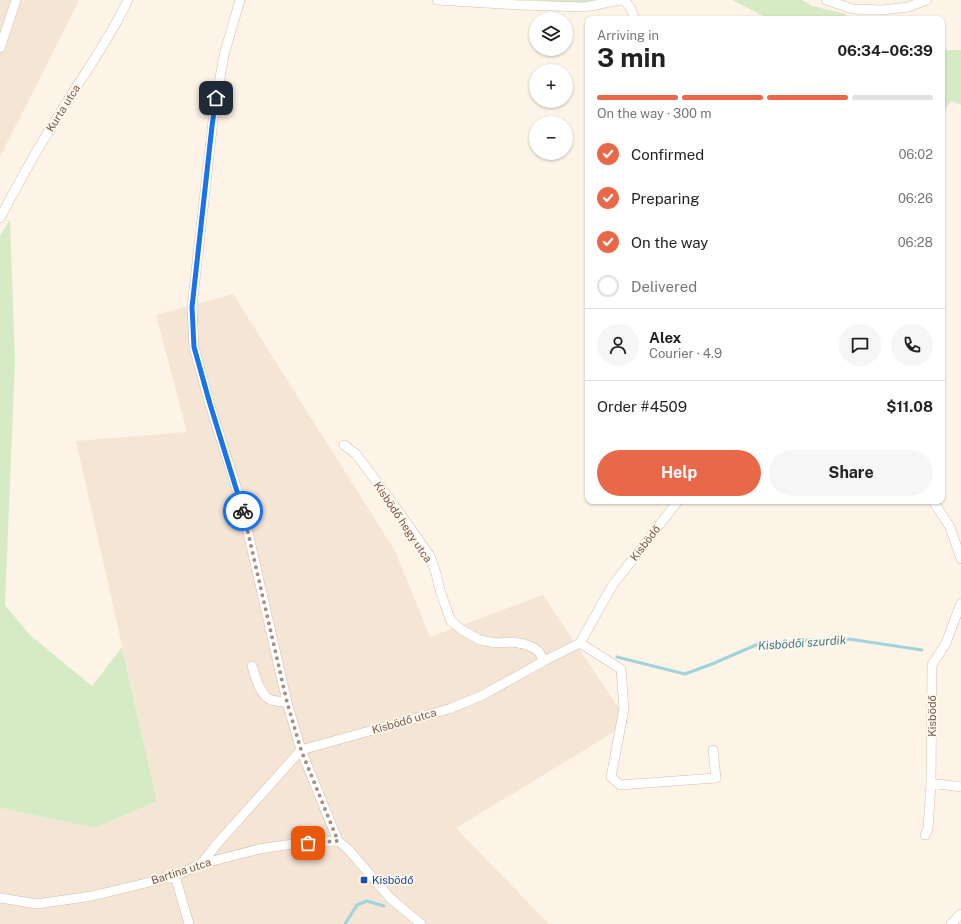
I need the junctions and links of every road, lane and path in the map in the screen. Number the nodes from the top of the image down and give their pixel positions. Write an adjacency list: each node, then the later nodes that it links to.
1 (16, 0): 10 (street)
2 (128, 0): 11 (street, Kurta utca)
3 (240, 0): 20 (street)
4 (437, 0): 5 (street)
5 (620, 0)
6 (624, 0): 9 (street)
7 (826, 0): 8 (street)
8 (927, 0)
9 (633, 16)
10 (0, 48)
11 (0, 218)
12 (344, 445): 18 (street, Kisbödő hegy utca)
13 (676, 504): 17 (street, Kisbödő)
14 (935, 504): 15 (street)
15 (961, 559)
16 (961, 603): 23 (street, Kisbödő)
17 (580, 643): 18 (street, Kisbödő utca); 22 (street)
18 (544, 661): 21 (street, Kisbödő utca)
19 (252, 666): 20 (street)
20 (287, 702): 21 (street)
21 (301, 750): 26 (street); 27 (street)
22 (713, 750)
23 (931, 783): 24 (street); 25 (street, Kisbödő)
24 (961, 787)
25 (925, 835)
26 (338, 841): 27 (street, Bartina utca); 32 (street)
27 (201, 864): 28 (street, Bartina utca)
28 (175, 876): 29 (street, Bartina utca); 31 (street)
29 (0, 898)
30 (961, 914): 33 (street)
31 (189, 924)
32 (421, 924)
33 (951, 924)

